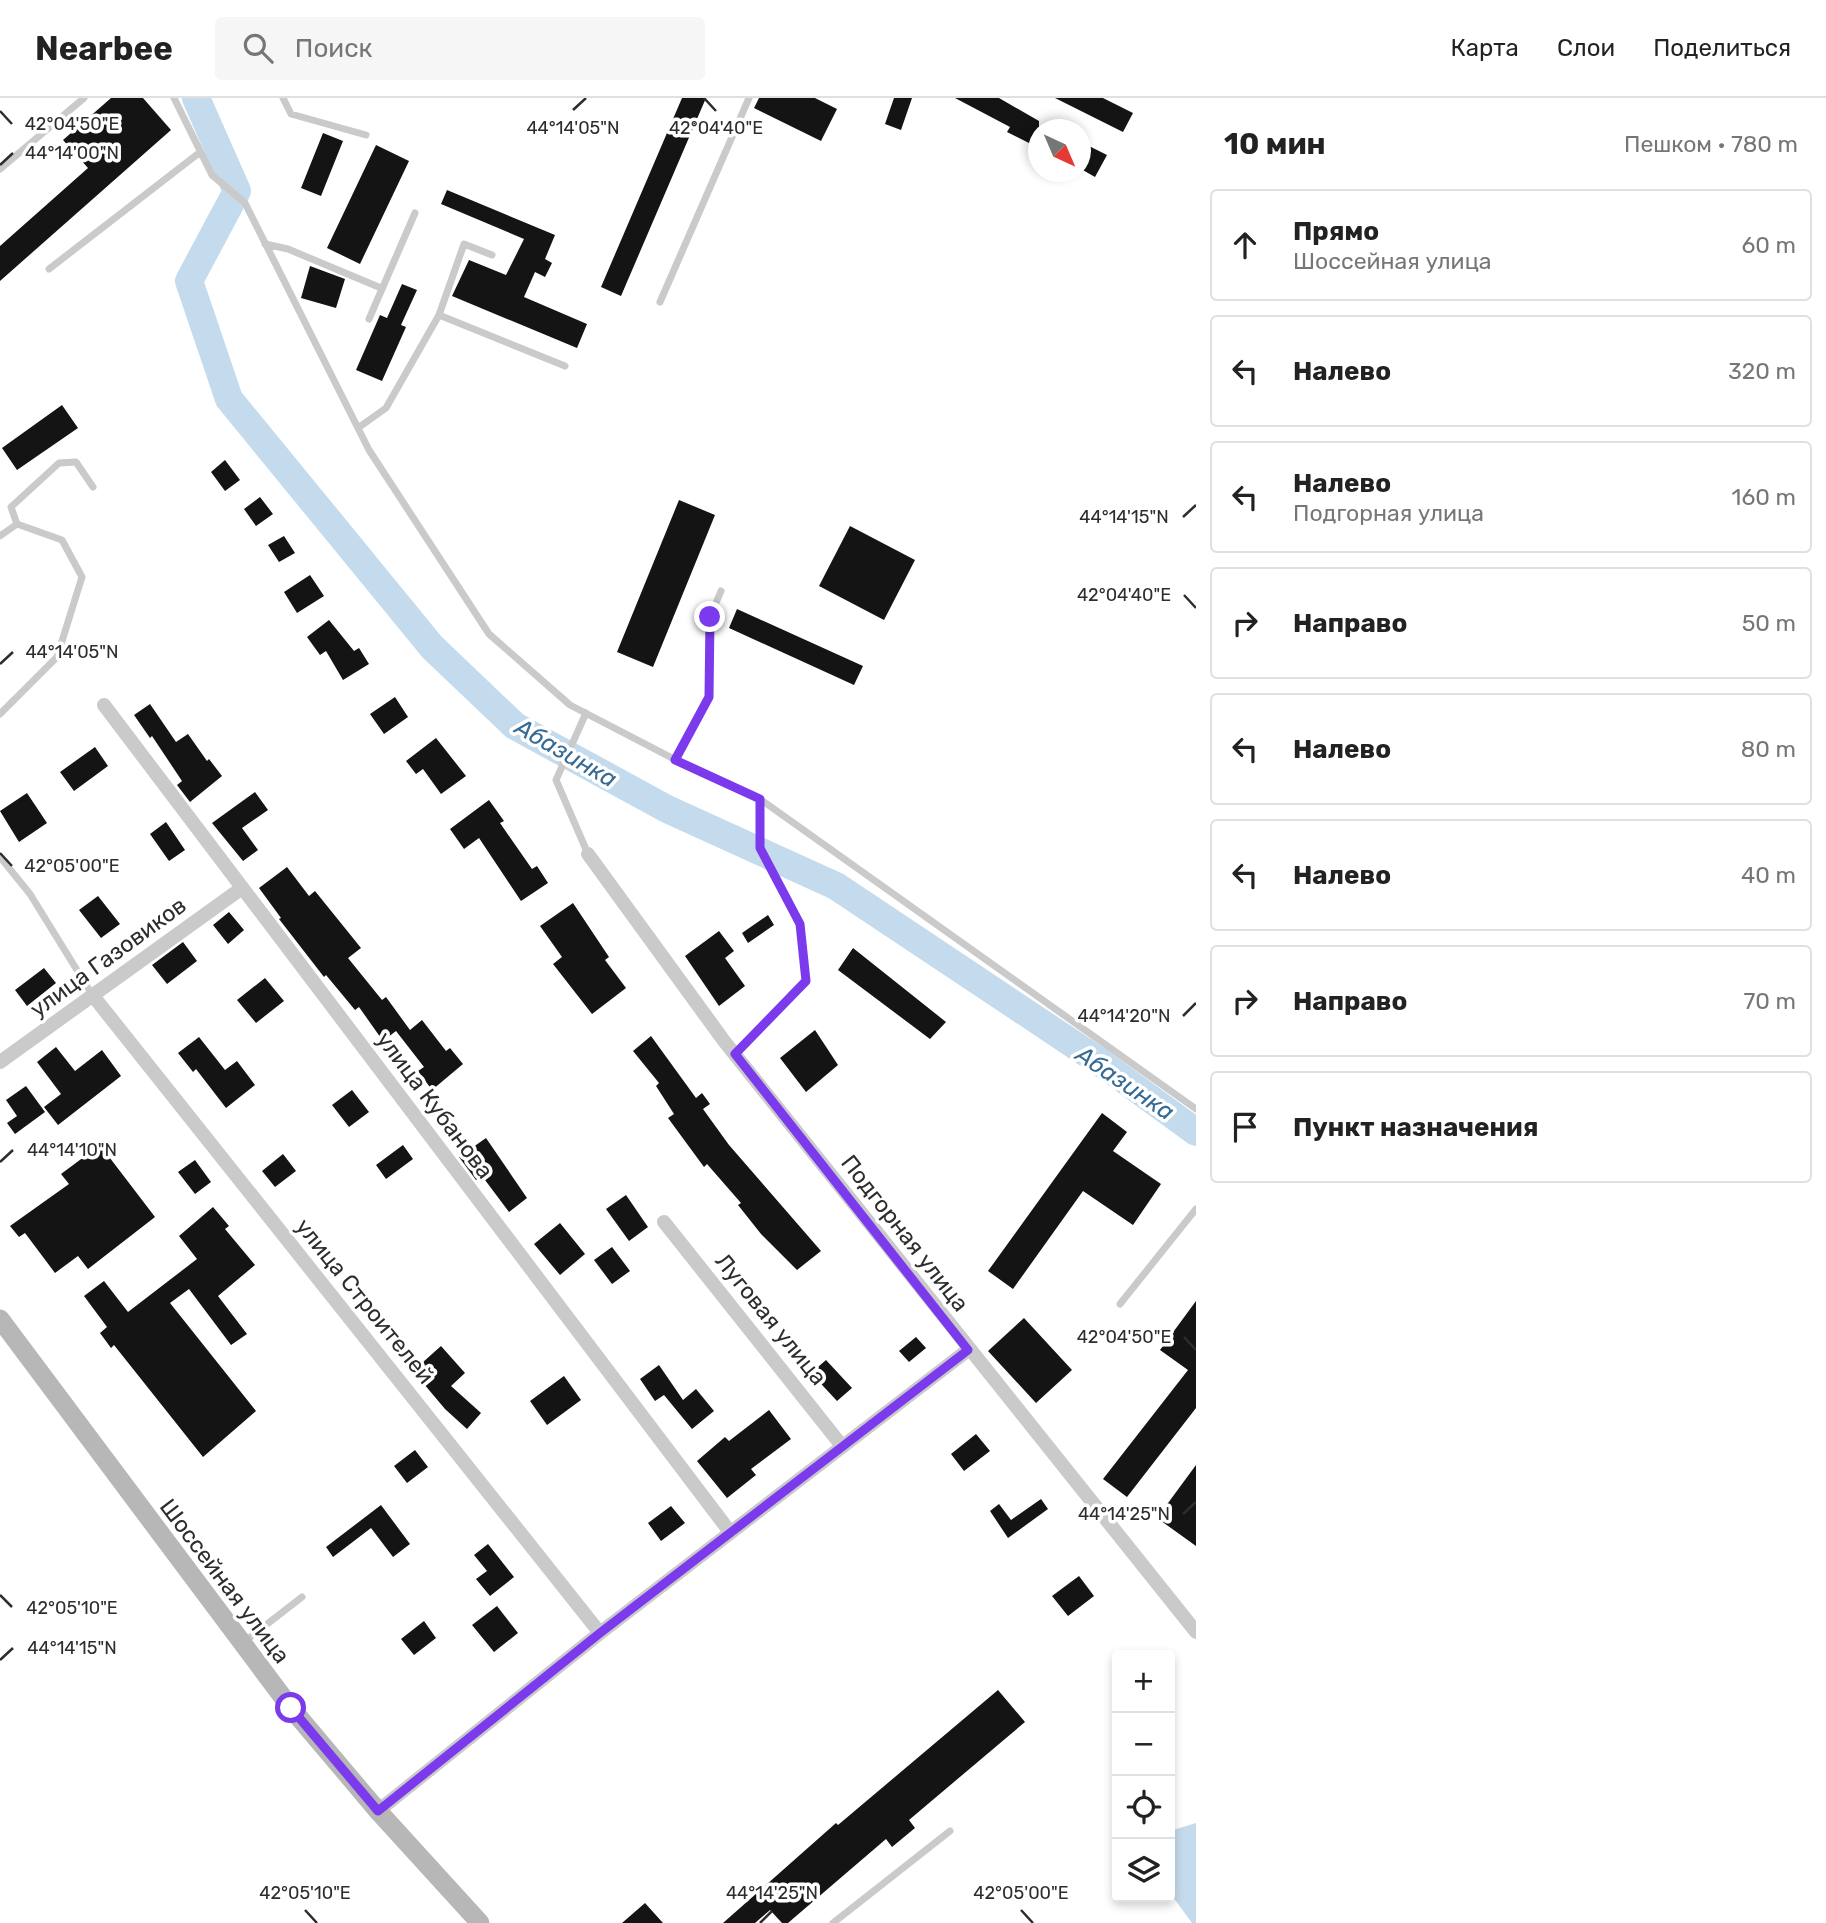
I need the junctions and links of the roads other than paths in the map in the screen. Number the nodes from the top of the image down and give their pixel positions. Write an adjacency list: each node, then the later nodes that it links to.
1 (83, 98): 7 (lane)
2 (174, 98): 6 (lane)
3 (283, 98): 5 (lane)
4 (749, 98): 13 (lane)
5 (366, 135)
6 (199, 153): 9 (lane); 11 (lane)
7 (0, 169)
8 (415, 213): 12 (lane)
9 (265, 244): 12 (lane); 17 (lane)
10 (492, 255): 14 (lane)
11 (49, 269)
12 (382, 288): 15 (lane)
13 (660, 302)
14 (439, 315): 16 (lane); 17 (lane)
15 (369, 319)
16 (565, 366)
17 (358, 428): 23 (lane)
18 (93, 487): 19 (lane)
19 (17, 524): 20 (lane); 24 (lane)
20 (0, 536)
21 (720, 590): 25 (lane)
22 (104, 705): 29 (street, улица Кубанова)
23 (586, 713): 25 (lane); 27 (lane)
24 (0, 714)
25 (675, 760): 26 (lane)
26 (760, 799): 31 (lane); 33 (lane)
27 (588, 854): 31 (street, Подгорная улица)
28 (0, 857): 30 (lane)
29 (242, 888): 30 (street, улица Газовиков); 41 (street, улица Кубанова)
30 (94, 997): 32 (street, улица Газовиков); 44 (street, улица Строителей)
31 (735, 1054): 39 (street, Подгорная улица)
32 (0, 1062)
33 (1196, 1109)
34 (1196, 1209): 36 (lane)
35 (664, 1222): 40 (street, Луговая улица)
36 (1120, 1304)
37 (0, 1319): 45 (main road, Шоссейная улица)
38 (0, 1329): 48 (main road, Шоссейная улица)
39 (968, 1350): 40 (street); 43 (street, Подгорная улица)
40 (842, 1446): 41 (street)
41 (730, 1532): 44 (street)
42 (302, 1597): 45 (lane)
43 (1196, 1632)
44 (600, 1633): 46 (street)
45 (240, 1645): 46 (main road, Шоссейная улица)
46 (378, 1811): 49 (main road, Шоссейная улица)
47 (950, 1831): 50 (lane)
48 (472, 1923)
49 (480, 1923)
50 (833, 1923)

